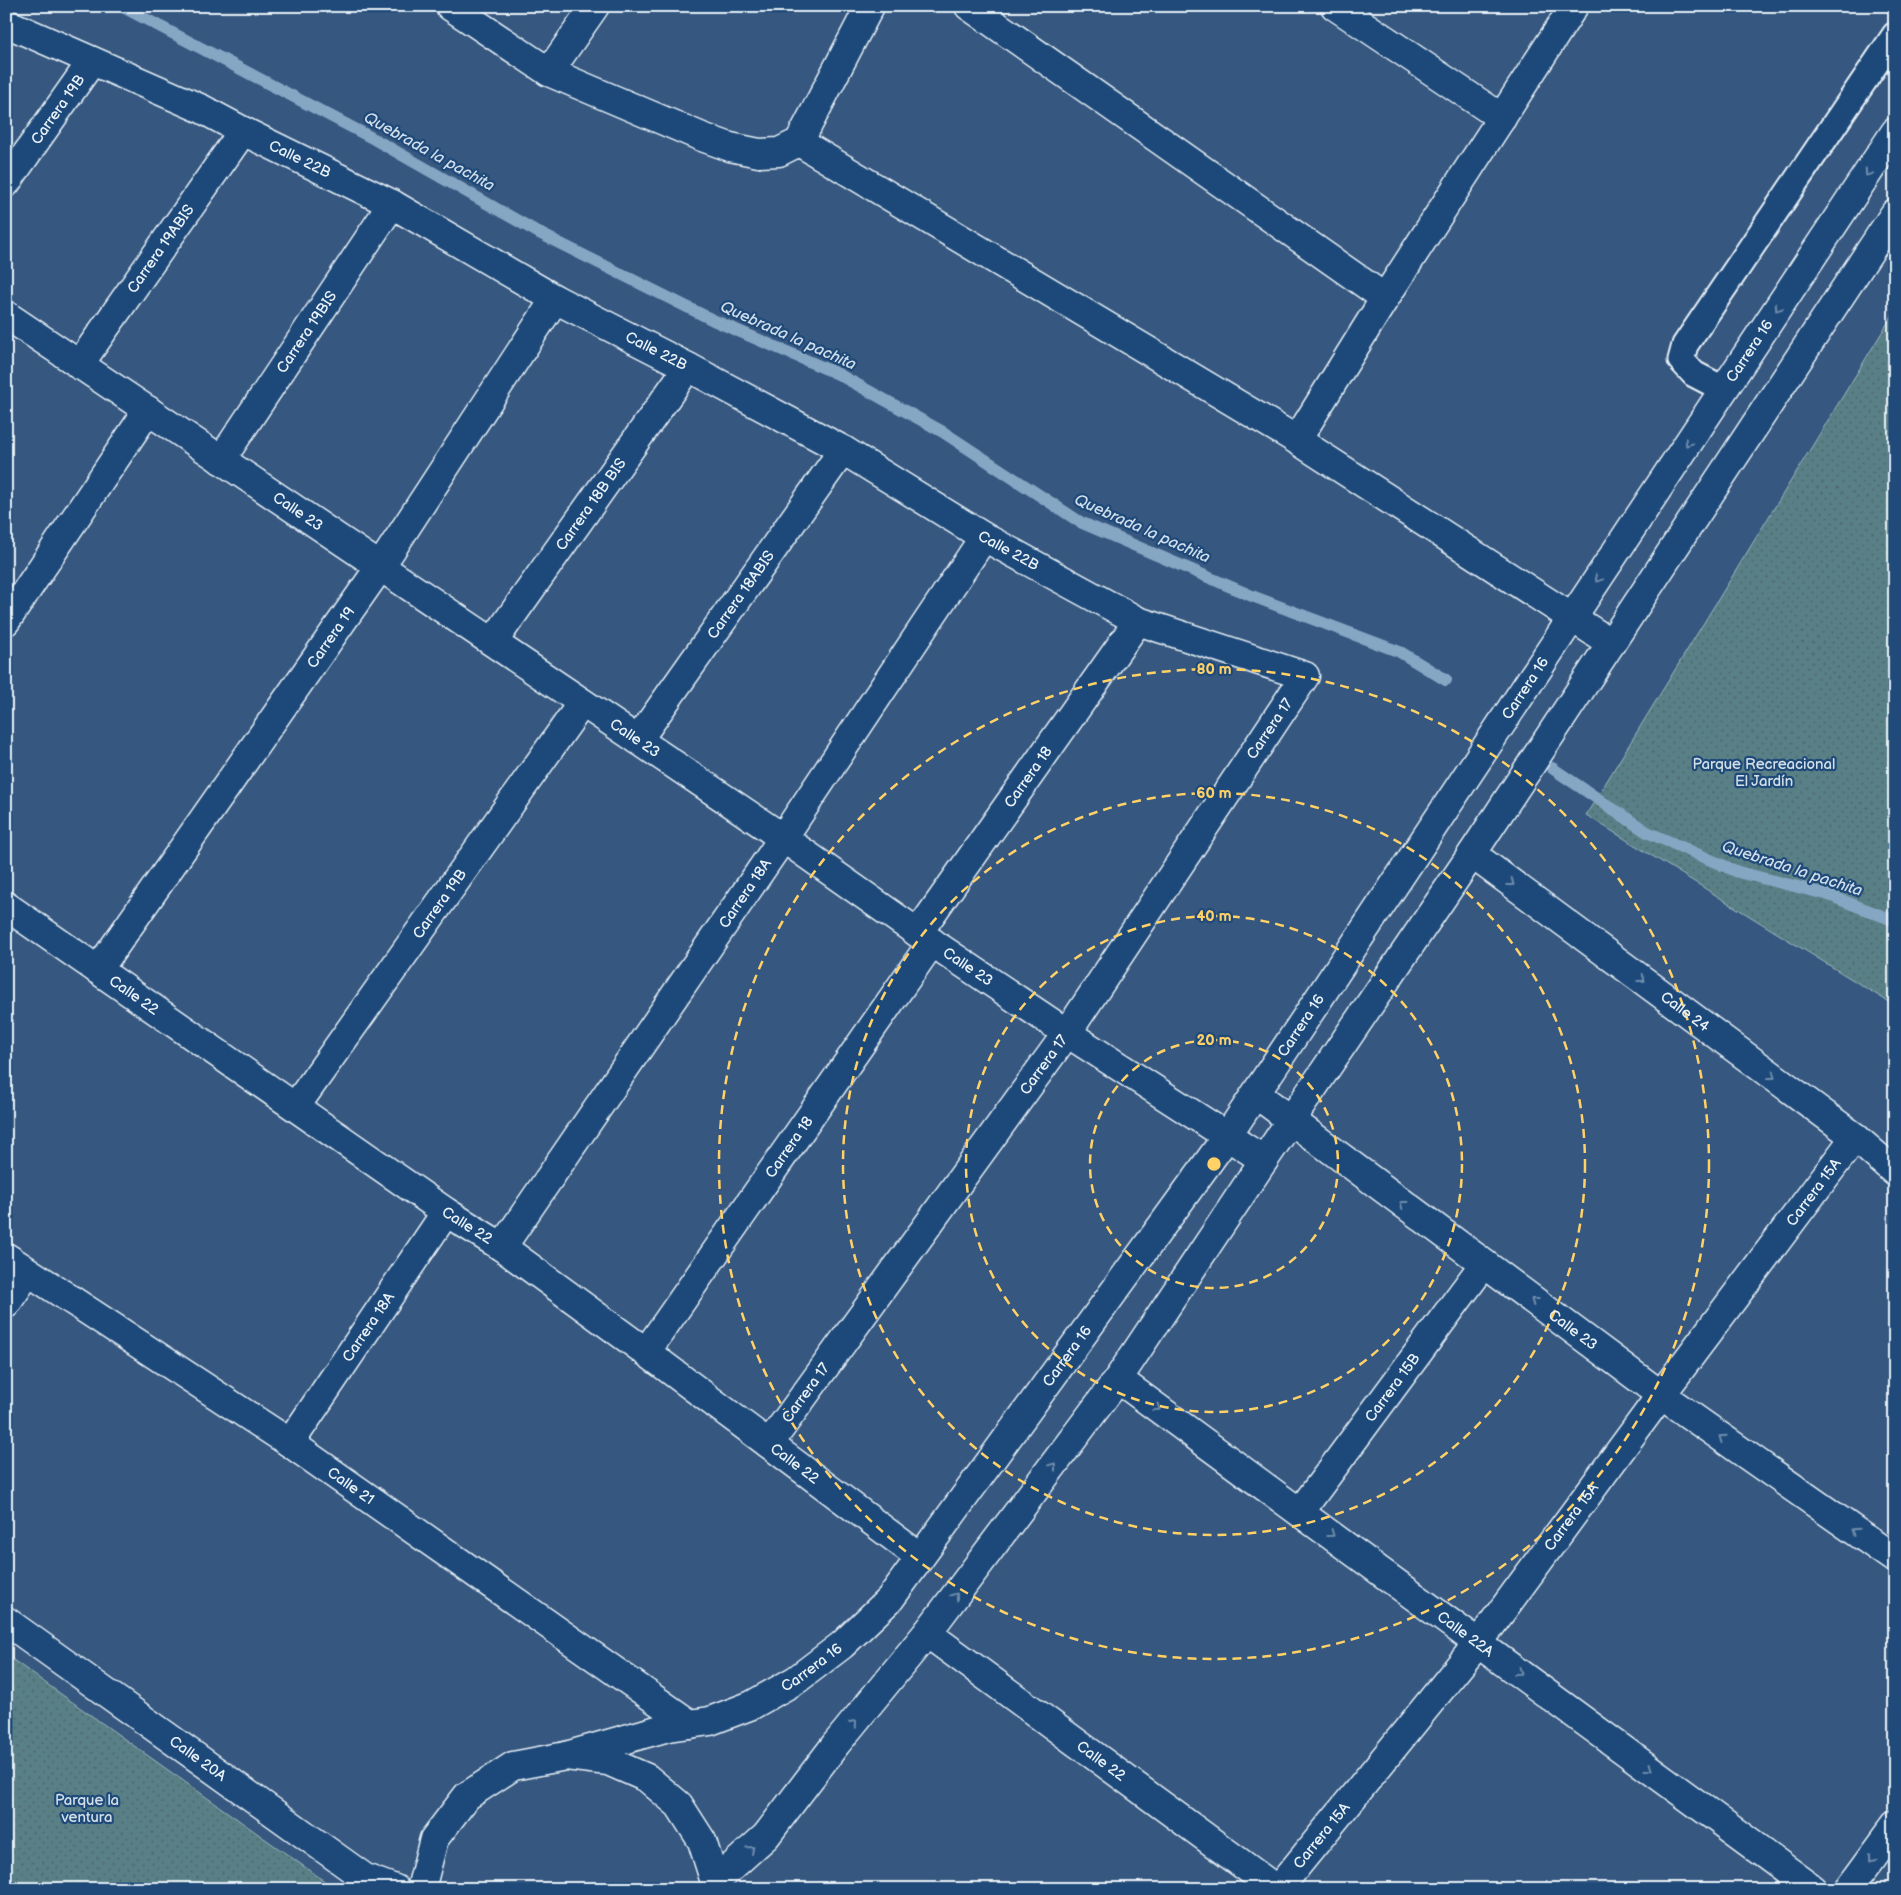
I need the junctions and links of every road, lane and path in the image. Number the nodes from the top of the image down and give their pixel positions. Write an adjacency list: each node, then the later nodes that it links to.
1 (450, 6): 10 (street)
2 (595, 6): 10 (street)
3 (870, 6): 14 (street)
4 (969, 6): 18 (street)
5 (1336, 6): 11 (street)
6 (1574, 6): 11 (street)
7 (6, 23): 9 (street, Calle 22B)
8 (1895, 34): 23 (lane)
9 (92, 61): 12 (street, Calle 22B); 15 (street, Carrera 19B)
10 (549, 72): 14 (street)
11 (1502, 118): 18 (street)
12 (243, 131): 16 (street, Calle 22B); 21 (street, Carrera 19ABIS)
13 (1895, 132): 23 (street, Carrera 16, one-way to 23)
14 (799, 142): 25 (street)
15 (6, 183)
16 (392, 204): 19 (street, Calle 22B); 27 (street, Carrera 19BIS)
17 (1895, 213): 34 (street)
18 (1385, 298): 25 (street)
19 (555, 299): 22 (street, Calle 22B); 29 (street, Carrera 19)
20 (6, 316): 21 (street, Calle 23)
21 (79, 364): 24 (street, Calle 23)
22 (688, 367): 26 (street, Calle 22B); 33 (street, Carrera 18B BIS)
23 (1723, 389): 30 (street, Carrera 16, one-way to 30)
24 (148, 410): 27 (street, Calle 23); 31 (street)
25 (1297, 440): 30 (street)
26 (842, 450): 28 (street, Calle 22B); 37 (street, Carrera 18ABIS)
27 (221, 460): 29 (street, Calle 23)
28 (984, 537): 32 (street, Calle 22B); 38 (street, Carrera 18A)
29 (380, 566): 33 (street, Calle 23); 42 (street, Carrera 19)
30 (1572, 618): 34 (street); 44 (street, Carrera 16)
31 (6, 621)
32 (1138, 621): 35 (street, Calle 22B); 41 (street, Carrera 18)
33 (493, 642): 36 (street, Calle 23)
34 (1611, 643): 39 (street)
35 (1304, 676): 43 (street, Carrera 17)
36 (582, 703): 37 (street, Calle 23); 45 (street, Carrera 19B)
37 (638, 740): 38 (street, Calle 23)
38 (783, 838): 41 (street, Calle 23); 52 (street, Carrera 18A)
39 (1472, 854): 46 (street); 48 (street, Calle 24, one-way to 48)
40 (6, 906): 42 (street, Calle 22)
41 (925, 938): 43 (street, Calle 23); 57 (street, Carrera 18)
42 (98, 970): 45 (street, Calle 22)
43 (1067, 1033): 47 (street, Calle 23); 61 (street, Carrera 17)
44 (1256, 1094): 46 (street, Calle 23); 47 (street, Carrera 16)
45 (296, 1106): 51 (street, Calle 22)
46 (1291, 1120): 49 (street); 54 (street, Calle 23, one-way to 46)
47 (1228, 1136): 49 (street, Calle 23); 63 (street, Carrera 16)
48 (1855, 1137): 50 (street, Calle 24); 59 (street, Carrera 15A)
49 (1264, 1160): 58 (street)
50 (1895, 1172)
51 (446, 1212): 52 (street, Calle 22); 60 (street, Carrera 18A)
52 (502, 1247): 57 (street, Calle 22)
53 (6, 1257): 55 (street, Calle 21)
54 (1484, 1264): 59 (street, Calle 23, one-way to 54); 62 (street, Carrera 15B)
55 (28, 1272): 56 (street); 60 (street, Calle 21)
56 (6, 1304)
57 (646, 1352): 61 (street, Calle 22)
58 (1118, 1379): 62 (street, Calle 22A, one-way to 62); 66 (street, one-way to 58)
59 (1661, 1395): 64 (street, Calle 23, one-way to 59); 67 (street, Carrera 15A)
60 (290, 1442): 68 (street, Calle 21)
61 (770, 1444): 63 (street, Calle 22)
62 (1300, 1512): 67 (street, Calle 22A, one-way to 67)
63 (920, 1557): 68 (street, Carrera 16)
64 (1895, 1559)
65 (6, 1621): 72 (street, Calle 20A)
66 (927, 1633): 71 (street, one-way to 66); 74 (street, Calle 22)
67 (1479, 1642): 74 (street, Carrera 15A); 75 (street, Calle 22A, one-way to 75)
68 (690, 1724): 69 (street, Carrera 16)
69 (566, 1756): 71 (street); 73 (street)
70 (1895, 1826): 76 (street, one-way to 76)
71 (715, 1885)
72 (395, 1889)
73 (421, 1889)
74 (1277, 1889)
75 (1813, 1889)
76 (1849, 1889)

